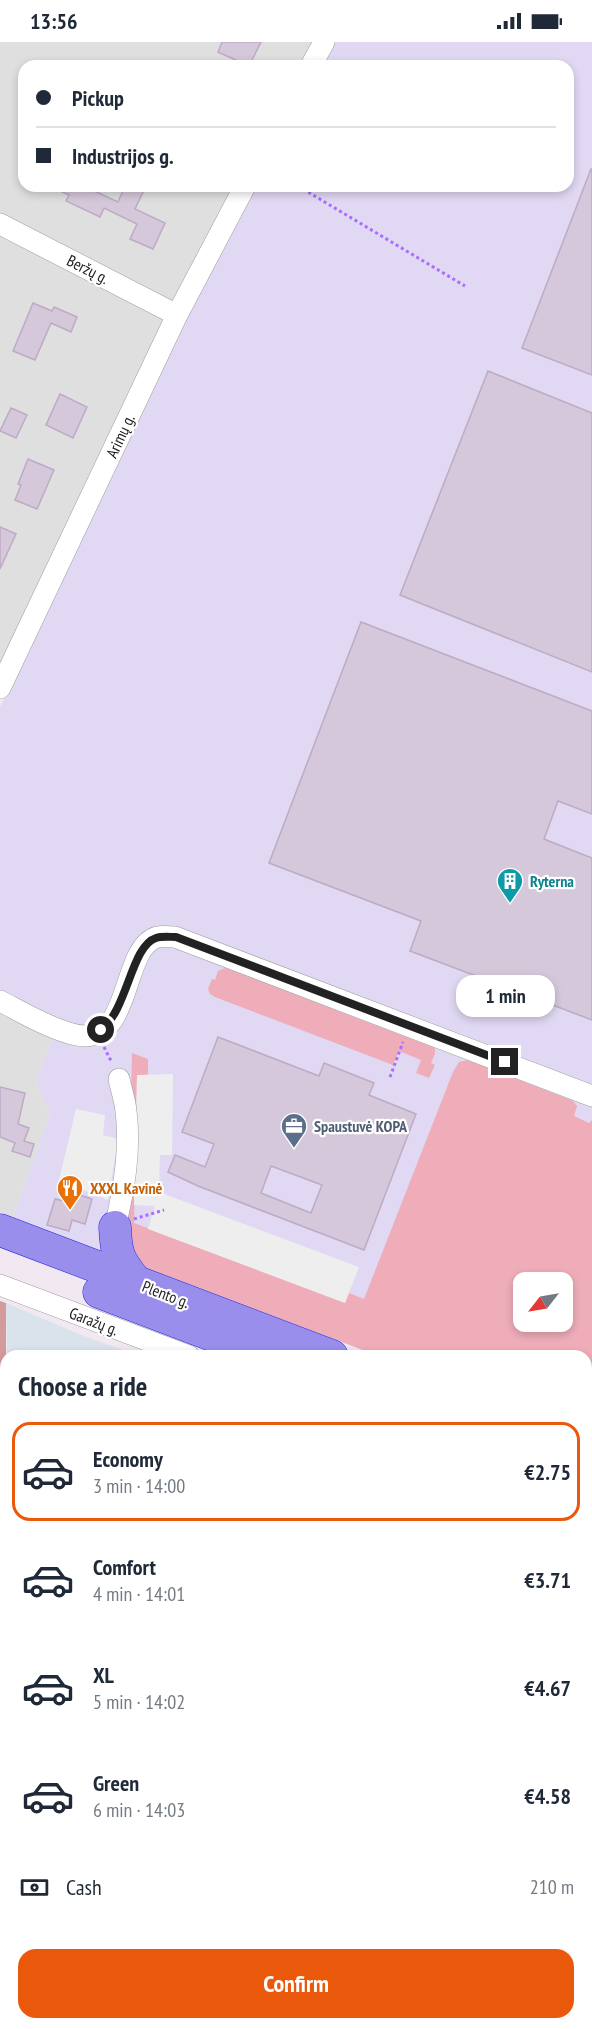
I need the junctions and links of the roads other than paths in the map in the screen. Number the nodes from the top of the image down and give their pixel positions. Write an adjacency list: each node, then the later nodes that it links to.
1 (324, 42): 2 (street)
2 (314, 60)
3 (242, 192): 5 (street, Arimų g.)
4 (0, 224): 5 (street, Beržų g.)
5 (177, 315): 6 (street, Arimų g.)
6 (0, 688)
7 (0, 1001): 9 (street)
8 (119, 1079): 10 (street)
9 (592, 1096)
10 (116, 1226): 13 (highway); 14 (highway)
11 (0, 1230): 13 (highway, Plento g.)
12 (0, 1253): 17 (highway, Plento g.)
13 (66, 1256): 14 (highway, Plento g.)
14 (137, 1283): 18 (highway, Plento g.)
15 (0, 1285): 16 (street, Garažų g.)
16 (173, 1350)
17 (251, 1350)
18 (316, 1350)

